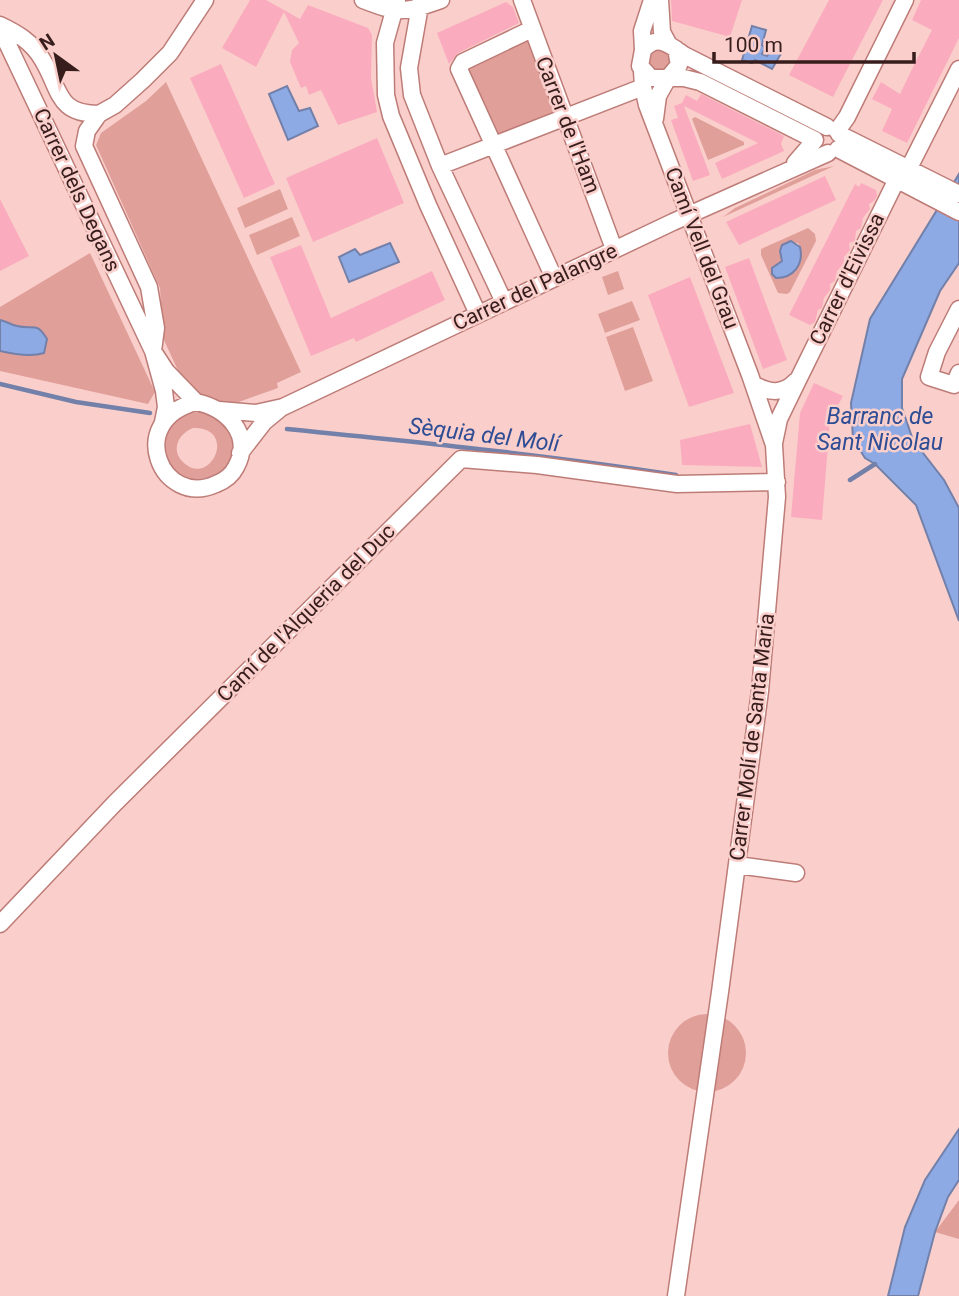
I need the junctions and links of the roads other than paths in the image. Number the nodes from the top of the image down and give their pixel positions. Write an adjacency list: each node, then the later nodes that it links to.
1 (205, 0): 18 (street)
2 (363, 0): 9 (street)
3 (441, 0): 8 (street)
4 (522, 0): 11 (street, Carrer de l'Ham)
5 (652, 0): 13 (street)
6 (660, 0): 12 (street)
7 (905, 0): 21 (street, Carrer del Palangre)
8 (420, 4): 9 (street); 25 (street)
9 (395, 6): 36 (street)
10 (0, 27): 17 (street); 37 (street, Carrer dels Degans)
11 (532, 29): 19 (street, Carrer de l'Ham); 24 (street)
12 (672, 46): 13 (street); 15 (street); 21 (street)
13 (643, 50): 16 (street)
14 (959, 69): 27 (street, Carrer d'Eivissa)
15 (668, 78): 16 (street); 20 (street); 22 (street)
16 (643, 79): 19 (street); 20 (street, Camí Vell del Grau)
17 (64, 104): 18 (street); 23 (street)
18 (99, 114): 23 (street)
19 (565, 117): 24 (street); 32 (street, Carrer de l'Ham)
20 (654, 120): 31 (street, Camí Vell del Grau)
21 (834, 139): 22 (street, Carrer del Palangre); 26 (street, Carrer del Palangre); 27 (street)
22 (815, 140): 26 (street, Carrer del Palangre)
23 (84, 146): 37 (street)
24 (492, 146): 25 (street); 33 (street)
25 (440, 166): 34 (street)
26 (788, 169): 31 (street, Carrer del Palangre)
27 (903, 175): 28 (street); 40 (street, Carrer d'Eivissa)
28 (932, 189): 29 (street); 30 (street)
29 (959, 194)
30 (959, 212)
31 (689, 214): 32 (street, Carrer del Palangre); 39 (street, Camí Vell del Grau)
32 (614, 249): 33 (street, Carrer del Palangre)
33 (554, 278): 34 (street, Carrer del Palangre)
34 (504, 302): 36 (street, Carrer del Palangre)
35 (959, 309): 38 (street)
36 (478, 314): 42 (street, Carrer del Palangre)
37 (153, 351): 41 (street, Carrer dels Degans); 44 (street, Carrer dels Degans)
38 (959, 373)
39 (751, 380): 40 (street); 45 (street, Carrer d'Eivissa)
40 (798, 380): 45 (street, Carrer d'Eivissa)
41 (196, 402): 43 (street); 44 (street)
42 (283, 407): 43 (street, Carrer del Palangre); 46 (street, Carrer del Palangre)
43 (219, 410): 46 (street)
44 (163, 422): 46 (street)
45 (774, 446): 47 (street, Carrer d'Eivissa)
46 (240, 453)
47 (777, 482): 48 (street, Carrer Molí de Santa Maria); 50 (street, Camí de l'Alqueria del Duc)
48 (737, 865): 49 (street); 51 (street, Carrer Molí de Santa Maria)
49 (796, 873)
50 (0, 924)
51 (676, 1296)

